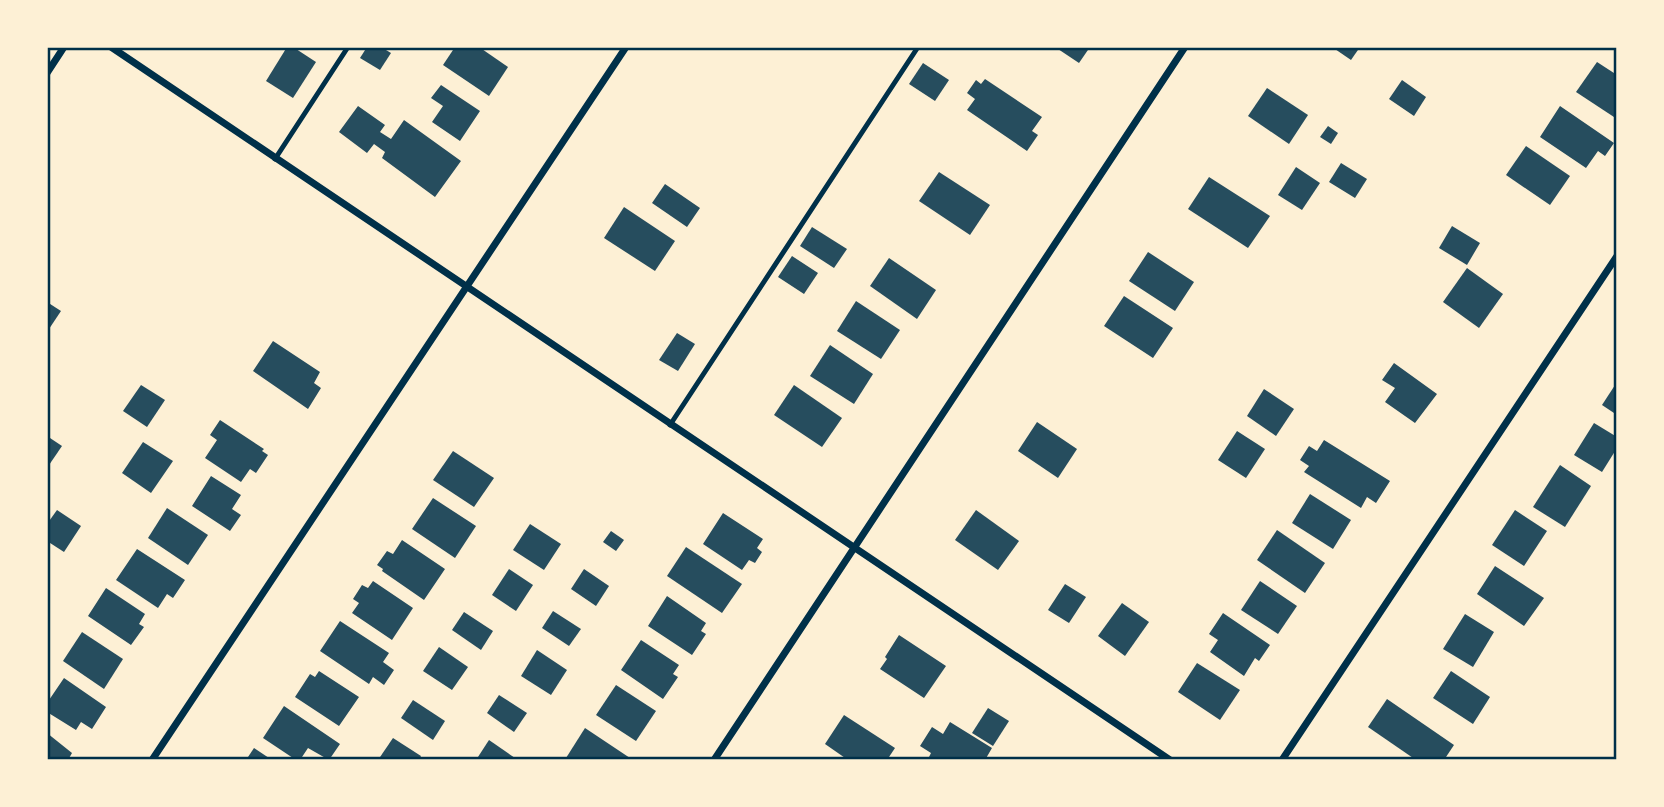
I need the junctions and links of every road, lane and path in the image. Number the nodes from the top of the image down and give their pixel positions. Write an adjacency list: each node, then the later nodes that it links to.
1 (64, 47): 7 (street)
2 (111, 47): 8 (street)
3 (348, 47): 8 (lane)
4 (626, 47): 10 (street)
5 (918, 47): 11 (lane)
6 (1185, 47): 12 (street)
7 (47, 73)
8 (275, 159): 10 (street)
9 (1617, 256): 16 (street)
10 (466, 288): 11 (street); 13 (street)
11 (670, 425): 12 (street)
12 (854, 548): 14 (street); 15 (street)
13 (152, 760)
14 (714, 760)
15 (1170, 760)
16 (1282, 760)

